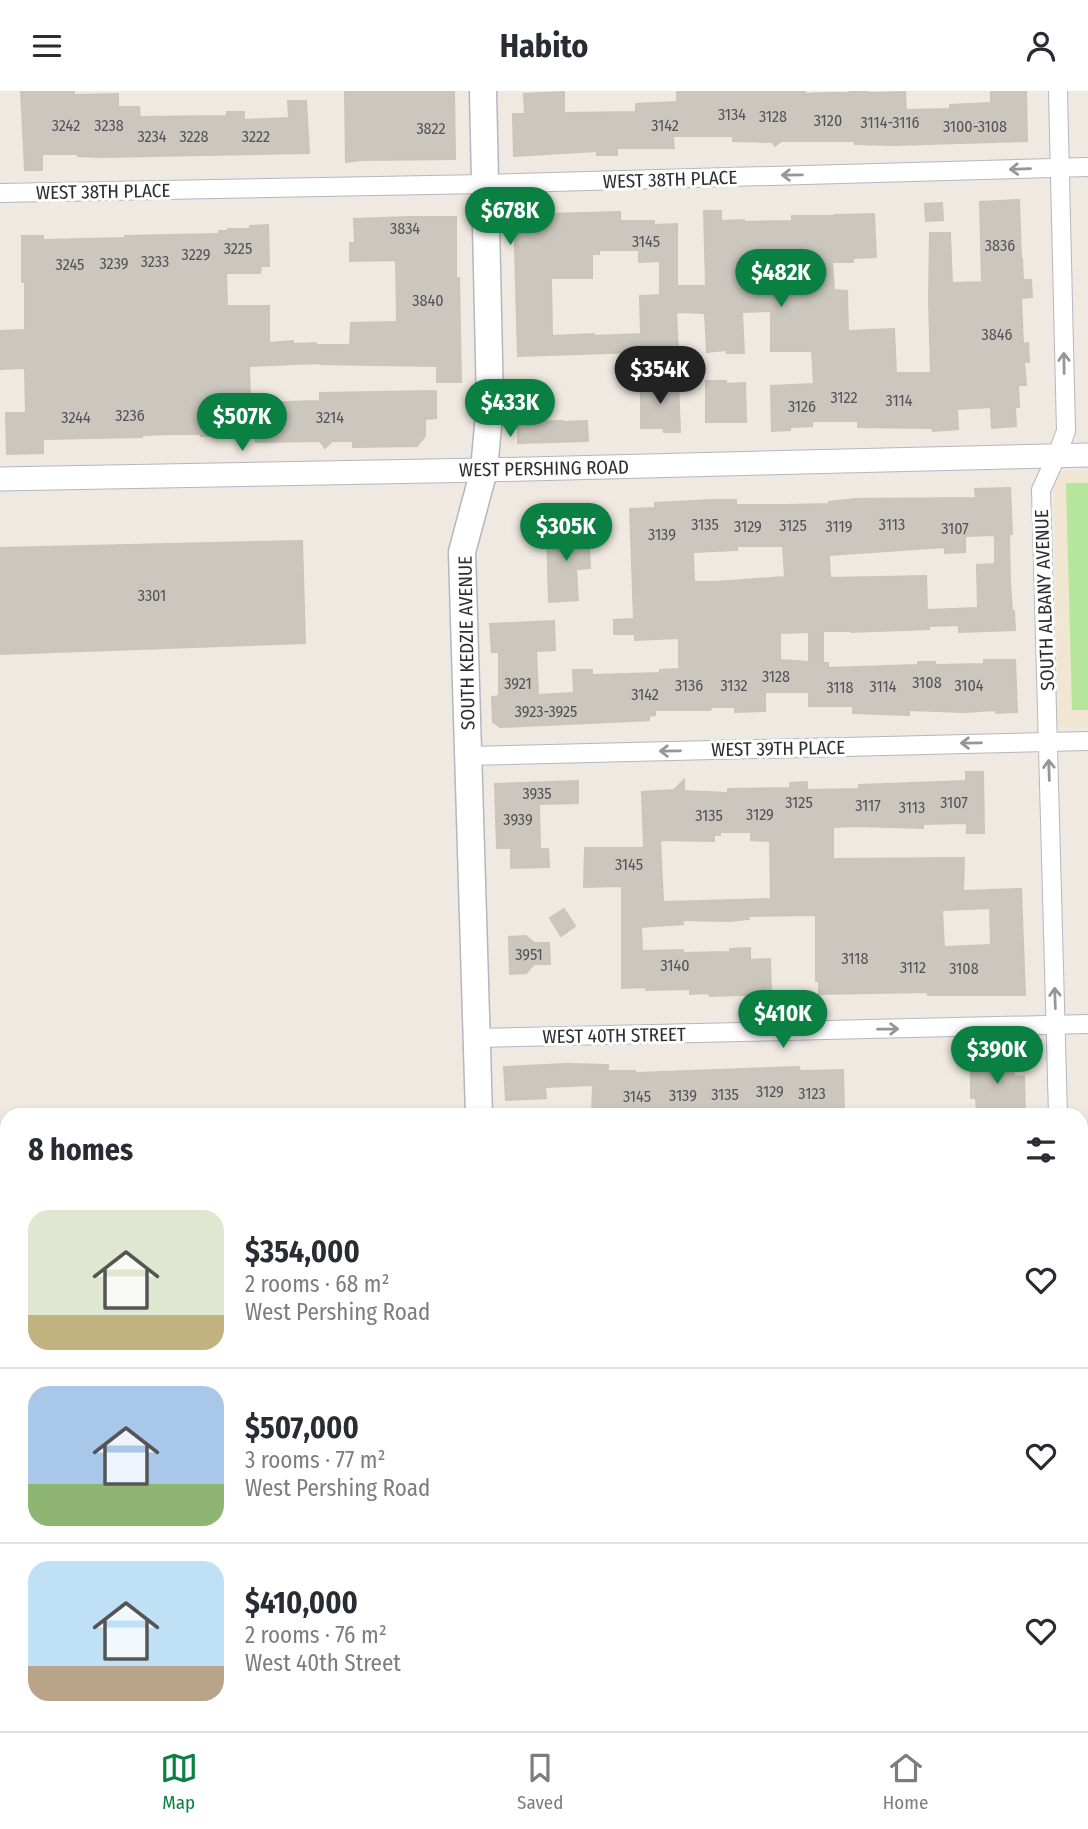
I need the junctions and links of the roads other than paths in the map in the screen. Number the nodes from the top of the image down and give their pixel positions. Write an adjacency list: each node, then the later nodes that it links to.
1 (483, 91): 5 (main road, SOUTH KEDZIE AVENUE)
2 (1058, 91): 4 (street, SOUTH ALBANY AVENUE)
3 (1088, 167): 4 (street, WEST 38TH PLACE)
4 (1060, 169): 5 (street, WEST 38TH PLACE, one-way to 5); 7 (street, SOUTH ALBANY AVENUE, one-way to 4)
5 (484, 184): 6 (street, WEST 38TH PLACE); 9 (main road, SOUTH KEDZIE AVENUE)
6 (0, 193)
7 (1057, 455): 8 (street, WEST PERSHING ROAD); 9 (street, WEST PERSHING ROAD); 12 (street, SOUTH ALBANY AVENUE)
8 (1088, 455)
9 (484, 470): 10 (street, WEST PERSHING ROAD); 13 (main road, SOUTH KEDZIE AVENUE)
10 (0, 479)
11 (1088, 741): 12 (street, WEST 39TH PLACE)
12 (1048, 742): 13 (street, WEST 39TH PLACE, one-way to 13); 15 (street, SOUTH ALBANY AVENUE, one-way to 12)
13 (468, 756): 16 (main road, SOUTH KEDZIE AVENUE)
14 (1088, 1024): 15 (street, WEST 40TH STREET)
15 (1056, 1025): 16 (street, WEST 40TH STREET, one-way to 15); 18 (street, SOUTH ALBANY AVENUE)
16 (477, 1038): 17 (main road, SOUTH KEDZIE AVENUE)
17 (479, 1108)
18 (1058, 1108)

